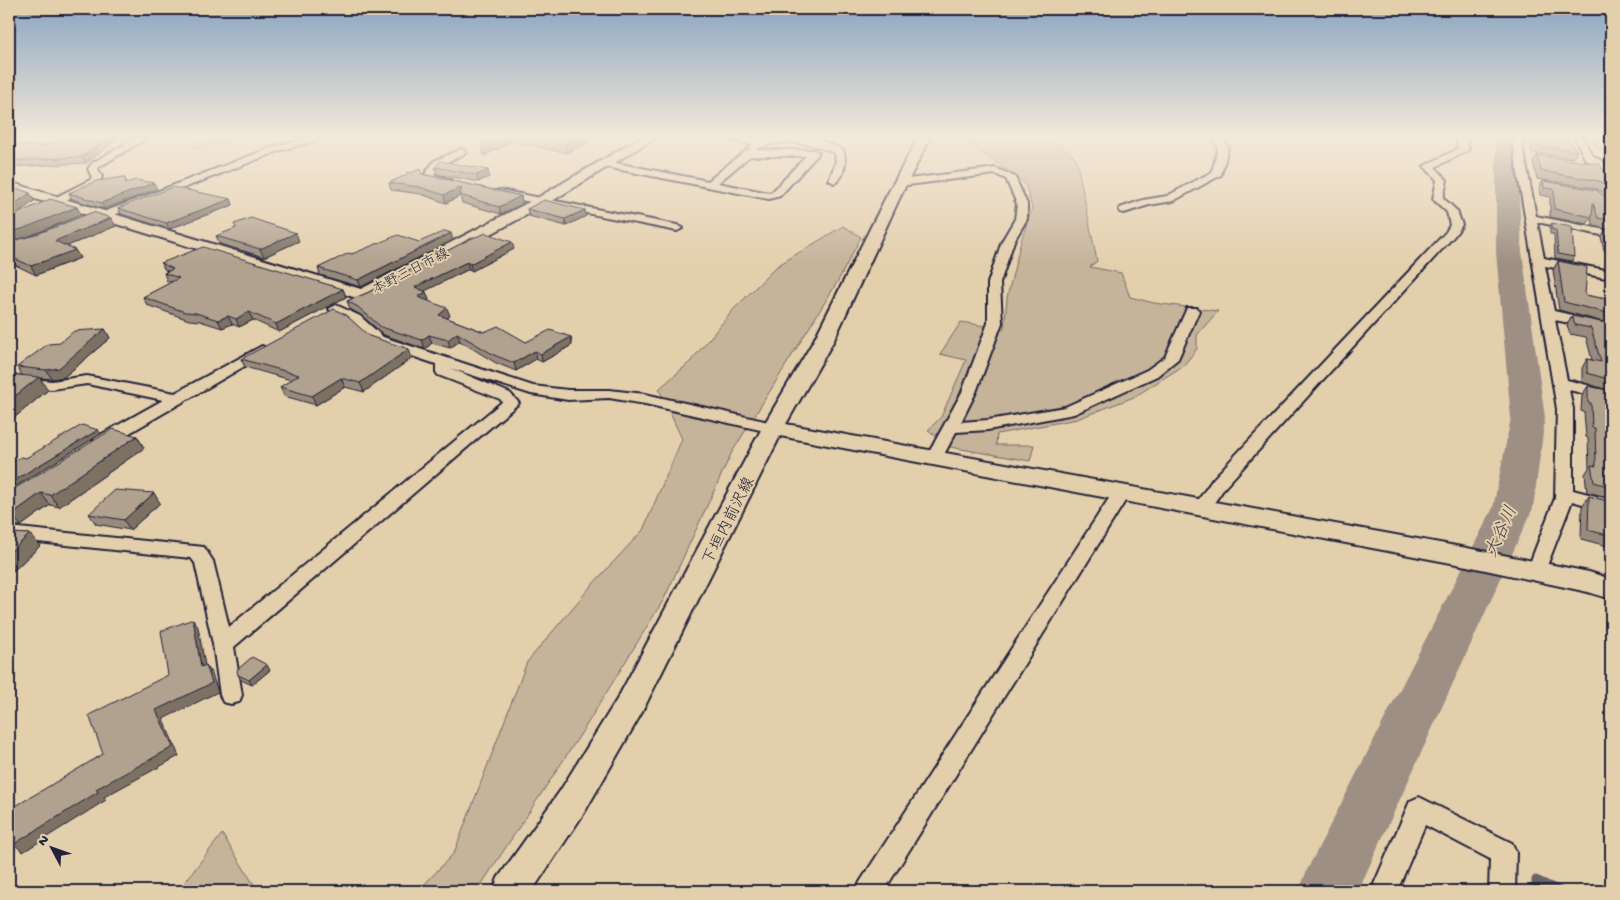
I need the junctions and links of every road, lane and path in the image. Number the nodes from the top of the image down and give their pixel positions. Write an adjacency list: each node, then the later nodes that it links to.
1 (95, 180): 19 (street)
2 (194, 180): 22 (street)
3 (438, 180): 15 (street)
4 (578, 180): 20 (main road, 本野三日市線)
5 (689, 180): 16 (street)
6 (715, 180): 16 (street)
7 (789, 180): 16 (street)
8 (902, 180): 14 (main road, 下垣内前沢線)
9 (924, 180): 14 (street)
10 (1011, 180): 42 (street)
11 (1205, 180): 21 (street)
12 (1442, 180): 48 (street)
13 (1528, 180): 23 (street)
14 (900, 183): 41 (main road, 下垣内前沢線)
15 (457, 184)
16 (710, 184)
17 (9, 186): 19 (main road, 本野三日市線)
18 (485, 190): 20 (street)
19 (56, 200): 22 (main road, 本野三日市線)
20 (542, 201): 25 (street); 29 (main road, 本野三日市線)
21 (1124, 210)
22 (102, 215): 24 (street); 29 (main road, 本野三日市線)
23 (1531, 218): 26 (street); 27 (street)
24 (82, 220)
25 (677, 228)
26 (1611, 234)
27 (1539, 261): 28 (street); 32 (street)
28 (1611, 275)
29 (363, 295): 30 (street)
30 (336, 309): 33 (street); 36 (street)
31 (1192, 311): 42 (street)
32 (1548, 314): 34 (street); 38 (street)
33 (319, 319)
34 (1611, 328)
35 (277, 342): 40 (street)
36 (443, 361): 41 (street); 52 (street)
37 (9, 381): 40 (street)
38 (1560, 383): 39 (street); 45 (street)
39 (1611, 395)
40 (175, 398): 43 (street)
41 (773, 428): 44 (main road); 54 (main road, 下垣内前沢線)
42 (950, 428): 44 (street)
43 (86, 450)
44 (934, 458): 46 (main road)
45 (1564, 493): 47 (street); 50 (street)
46 (1121, 494): 48 (main road); 55 (street)
47 (1611, 506)
48 (1201, 508): 50 (main road)
49 (9, 533): 52 (street)
50 (1536, 572): 51 (main road)
51 (1611, 589)
52 (223, 644): 53 (street)
53 (231, 695)
54 (511, 891)
55 (870, 891)
56 (1384, 891): 57 (street)
57 (1502, 891)

